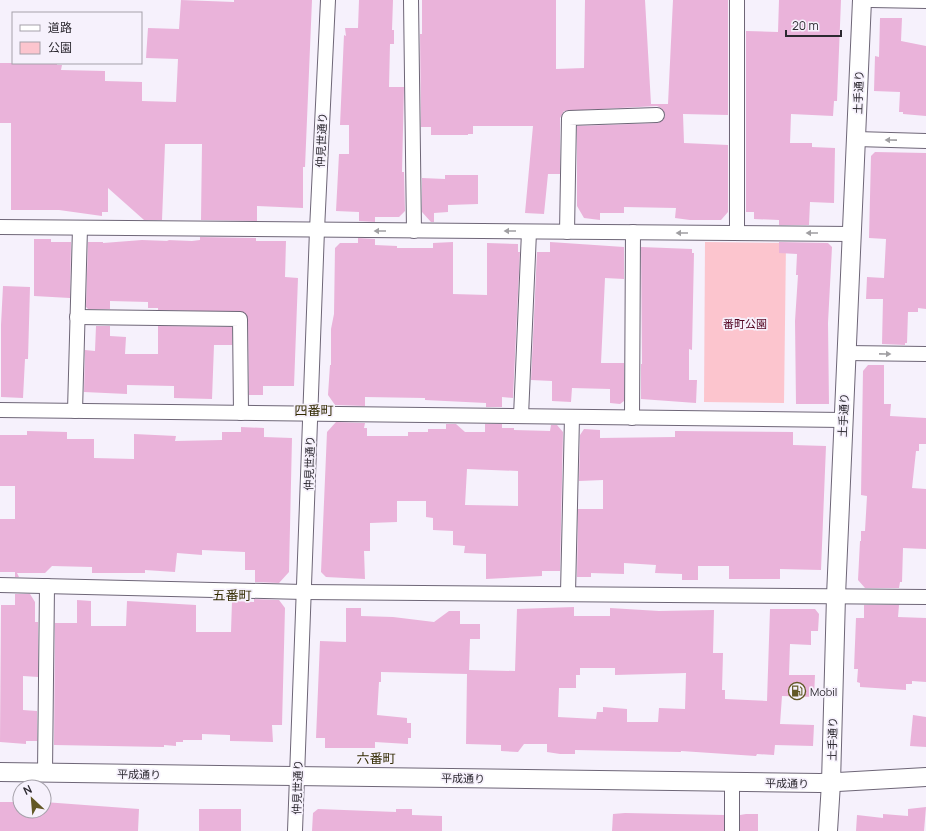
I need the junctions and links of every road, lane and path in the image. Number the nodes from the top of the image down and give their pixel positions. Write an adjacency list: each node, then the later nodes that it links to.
1 (328, 0): 12 (street, 仲見世通り)
2 (411, 0): 13 (street)
3 (737, 0): 17 (street)
4 (862, 0): 8 (street, 土手通り)
5 (871, 0): 6 (street)
6 (926, 1)
7 (657, 115): 15 (street)
8 (856, 139): 9 (street, one-way to 8); 18 (street, 土手通り)
9 (926, 141)
10 (0, 227): 11 (street)
11 (80, 228): 12 (street); 19 (street)
12 (317, 230): 13 (street, one-way to 12); 25 (street, 仲見世通り)
13 (414, 231): 14 (street, one-way to 13)
14 (529, 232): 15 (street); 26 (street)
15 (568, 232): 16 (street)
16 (633, 232): 17 (street, one-way to 16); 28 (street)
17 (737, 233): 18 (street, one-way to 17)
18 (851, 234): 20 (street, 土手通り)
19 (77, 317): 23 (street); 24 (street)
20 (846, 353): 21 (street, one-way to 21); 29 (street, 土手通り)
21 (926, 354)
22 (0, 410): 23 (street)
23 (75, 410): 24 (street)
24 (241, 413): 25 (street)
25 (311, 414): 26 (street); 32 (street, 仲見世通り)
26 (521, 416): 27 (street)
27 (572, 417): 28 (street); 33 (street)
28 (632, 418): 29 (street)
29 (843, 420): 34 (street, 土手通り)
30 (0, 585): 31 (street)
31 (47, 586): 32 (street); 37 (street)
32 (304, 592): 33 (street); 38 (street, 仲見世通り)
33 (568, 593): 34 (street)
34 (836, 596): 35 (street); 41 (street, 土手通り)
35 (926, 597)
36 (0, 772): 37 (street, 平成通り)
37 (45, 772): 38 (street, 平成通り)
38 (297, 776): 40 (street, 平成通り); 42 (street, 仲見世通り)
39 (926, 777): 41 (street, 平成通り)
40 (732, 782): 41 (street, 平成通り); 43 (street)
41 (831, 783): 44 (street, 土手通り)
42 (295, 831)
43 (732, 831)
44 (828, 831)

